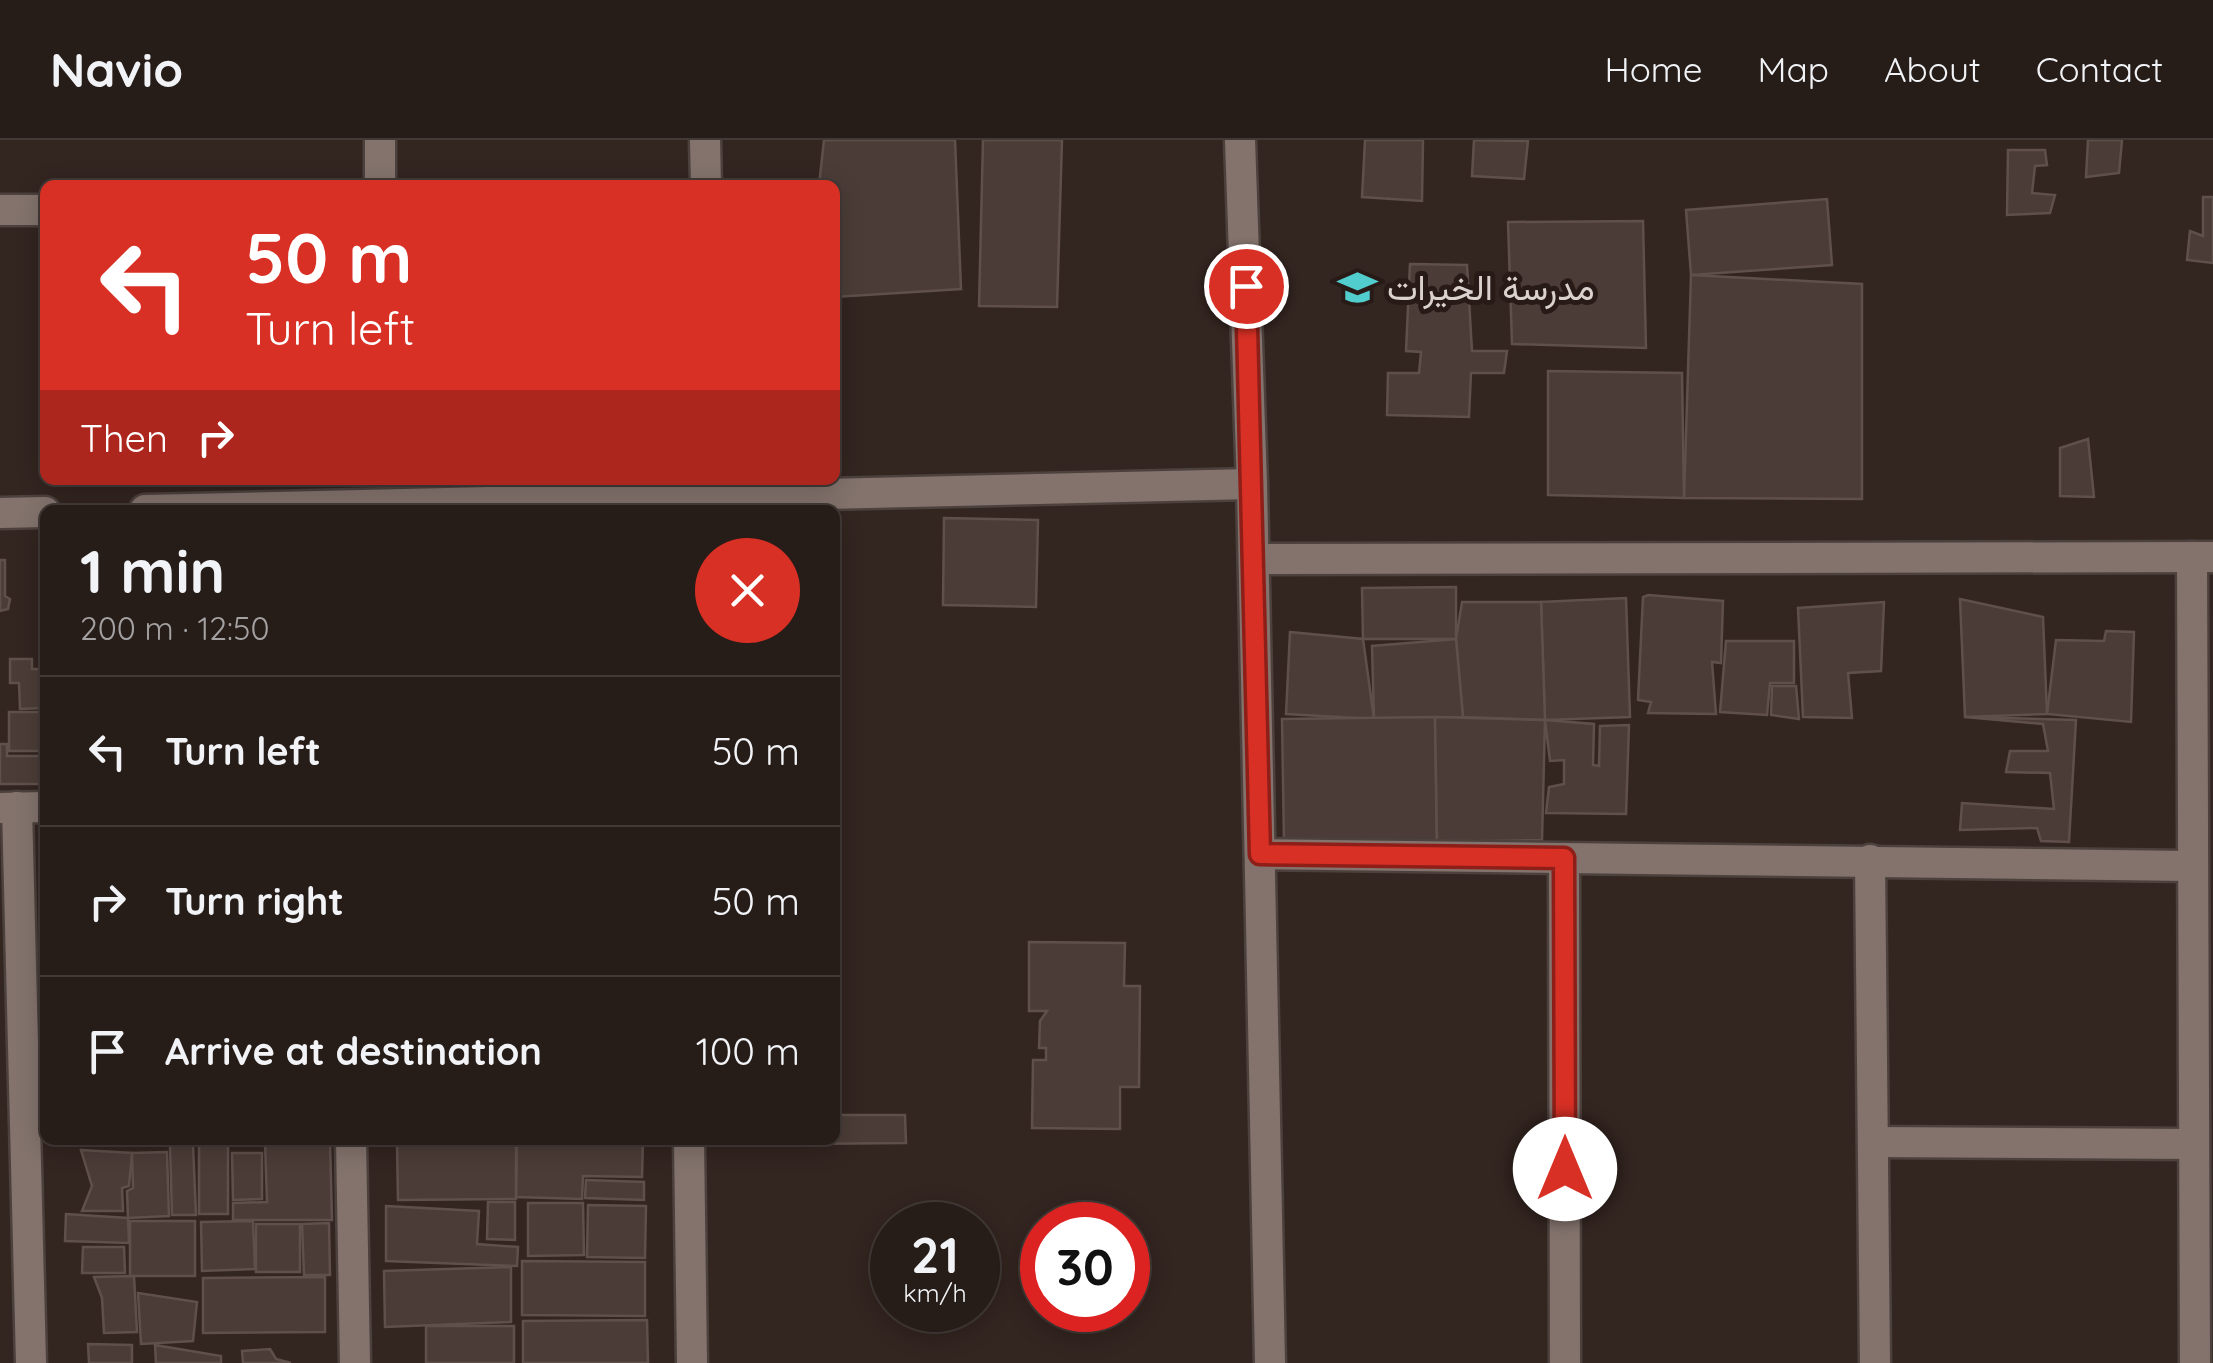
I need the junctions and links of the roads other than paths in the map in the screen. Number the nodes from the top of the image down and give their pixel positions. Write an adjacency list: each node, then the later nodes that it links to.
1 (380, 140): 4 (street)
2 (705, 140): 5 (street)
3 (1240, 140): 8 (street)
4 (380, 180)
5 (706, 180)
6 (0, 210): 7 (street)
7 (40, 210)
8 (1252, 484): 9 (street); 14 (street)
9 (692, 496): 10 (street)
10 (340, 505)
11 (40, 512): 12 (street)
12 (0, 513)
13 (2202, 557): 14 (street); 19 (street)
14 (1254, 559): 16 (street)
15 (21, 807): 20 (street)
16 (1260, 854): 17 (street); 28 (street)
17 (1564, 858): 18 (street); 29 (street)
18 (1870, 860): 19 (street); 21 (street)
19 (2190, 866): 22 (street)
20 (36, 1113): 25 (street)
21 (1873, 1142): 22 (street); 30 (street)
22 (2194, 1144): 31 (street)
23 (350, 1145): 26 (street)
24 (689, 1145): 27 (street)
25 (31, 1363)
26 (355, 1363)
27 (692, 1363)
28 (1270, 1363)
29 (1565, 1363)
30 (1874, 1363)
31 (2195, 1363)

